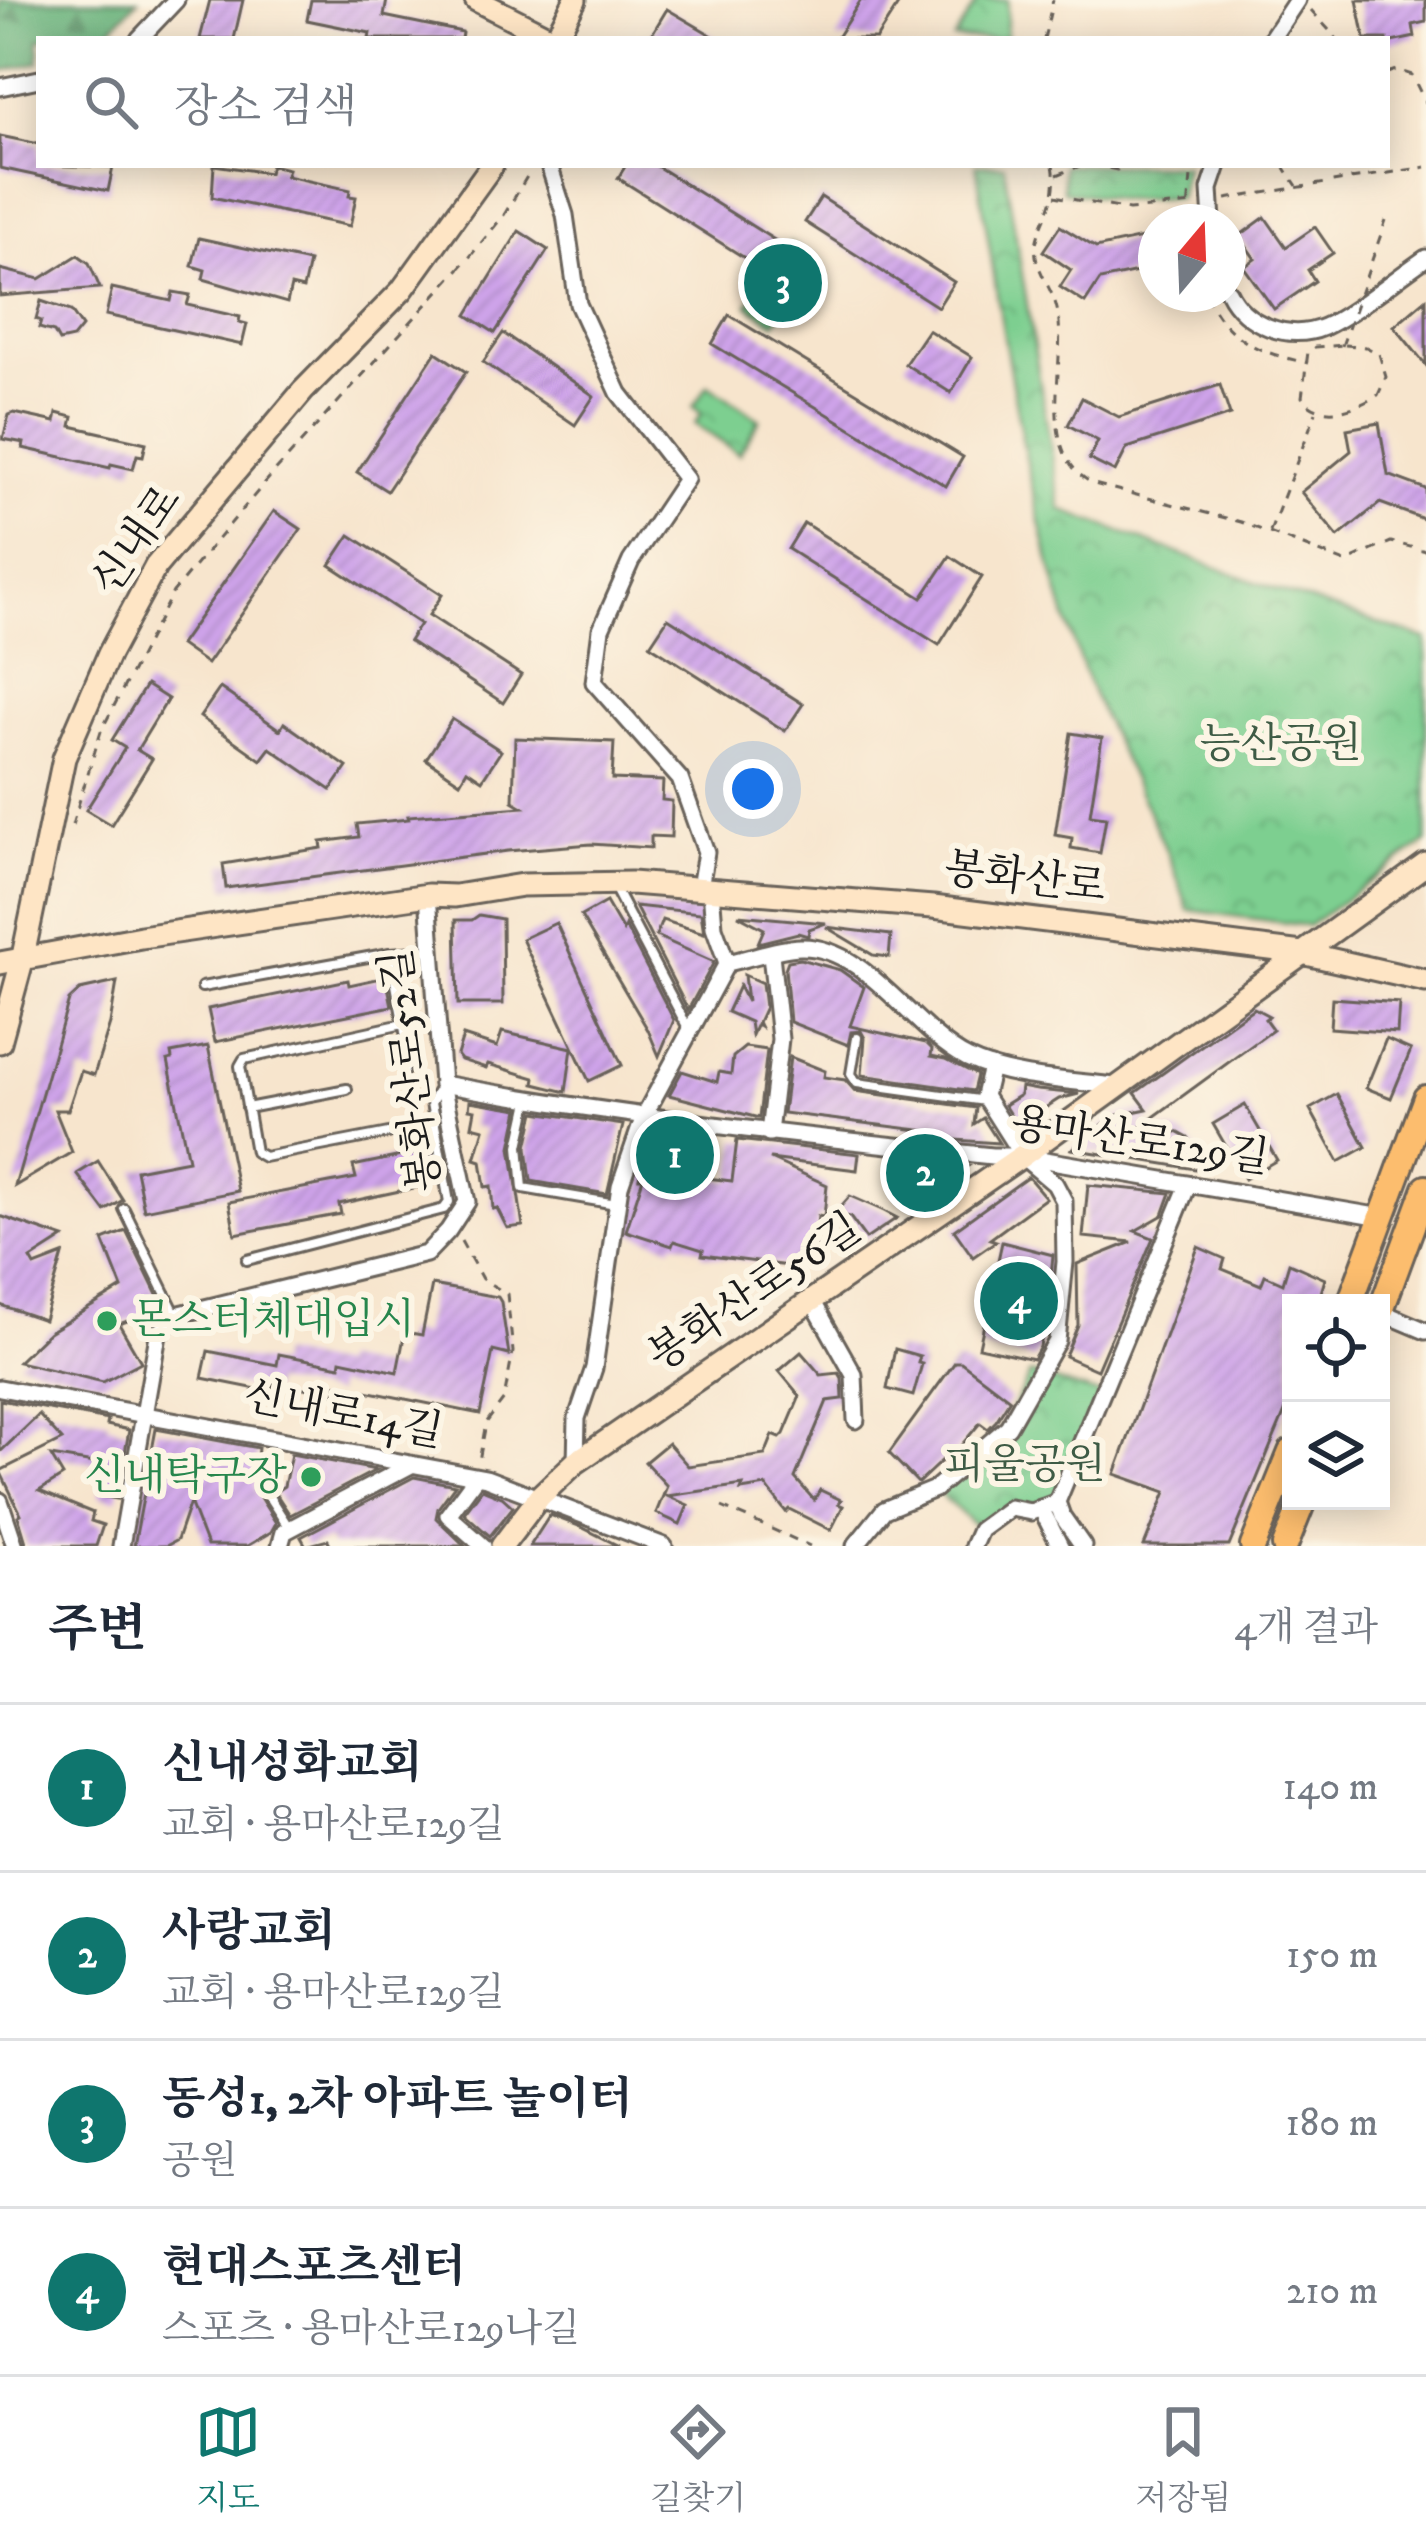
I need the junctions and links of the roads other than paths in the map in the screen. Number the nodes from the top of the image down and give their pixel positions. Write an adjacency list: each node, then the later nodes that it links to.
1 (176, 0): 5 (street)
2 (476, 0): 6 (main road)
3 (574, 0): 7 (main road)
4 (1299, 0): 8 (street)
5 (142, 36)
6 (548, 36)
7 (556, 36)
8 (1273, 36)
9 (36, 81): 10 (street)
10 (0, 87)
11 (490, 168): 25 (main road, 신내로)
12 (542, 168): 19 (street)
13 (1218, 168): 14 (street)
14 (1211, 204)
15 (1426, 258): 16 (street)
16 (1244, 312)
17 (1426, 864): 24 (main road, 봉화산로56길)
18 (611, 883): 19 (main road, 봉화산로); 20 (main road, 봉화산로); 30 (lane)
19 (705, 889): 24 (main road, 봉화산로); 26 (street)
20 (428, 895): 21 (street, 봉화산로52길); 25 (main road, 봉화산로)
21 (433, 950): 22 (lane); 35 (street, 봉화산로52길)
22 (390, 953): 28 (lane); 29 (lane)
23 (771, 953): 26 (street); 33 (street); 44 (street)
24 (1302, 953): 27 (main road, 봉화산로); 36 (main road, 봉화산로56길)
25 (11, 962): 32 (main road, 신내로)
26 (727, 963): 30 (street)
27 (1426, 981)
28 (202, 987)
29 (404, 1024): 34 (lane); 41 (lane)
30 (690, 1031): 42 (street)
31 (856, 1038): 40 (lane)
32 (0, 1042)
33 (991, 1066): 36 (street); 40 (street)
34 (404, 1073)
35 (442, 1084): 39 (street, 용마산로129길); 43 (lane); 55 (street, 봉화산로52길)
36 (1114, 1086): 45 (main road, 봉화산로56길)
37 (347, 1089): 41 (lane)
38 (1426, 1098): 50 (main road)
39 (529, 1100): 42 (street, 용마산로129길); 48 (lane)
40 (987, 1101): 45 (street)
41 (247, 1108): 43 (lane)
42 (644, 1116): 44 (street, 용마산로129길); 48 (street)
43 (435, 1124): 51 (lane)
44 (769, 1132): 45 (street, 용마산로129길)
45 (1022, 1156): 46 (street, 용마산로129길); 54 (main road, 봉화산로56길); 77 (street)
46 (1188, 1185): 50 (street, 용마산로129길); 68 (street)
47 (1426, 1188): 53 (main road)
48 (616, 1204): 61 (street)
49 (124, 1209): 55 (lane)
50 (1382, 1217): 52 (main road)
51 (248, 1260)
52 (1353, 1294)
53 (1387, 1294)
54 (813, 1301): 60 (street); 61 (main road, 봉화산로56길)
55 (176, 1315): 59 (street)
56 (1390, 1315): 57 (street)
57 (1426, 1330)
58 (0, 1388): 59 (street, 신내로14길)
59 (147, 1415): 62 (street, 신내로14길); 73 (street)
60 (856, 1420)
61 (576, 1462): 66 (main road, 봉화산로56길)
62 (412, 1465): 64 (street, 신내로14길); 70 (street)
63 (1282, 1474): 81 (main road)
64 (476, 1477): 66 (street, 신내로14길); 74 (street)
65 (262, 1486): 70 (lane)
66 (540, 1496): 75 (main road, 봉화산로56길); 76 (street, 신내로14길)
67 (0, 1501): 72 (street)
68 (1049, 1505): 78 (street); 79 (street); 80 (street)
69 (1300, 1510): 82 (main road)
70 (290, 1529): 71 (street)
71 (274, 1545)
72 (15, 1546)
73 (122, 1546)
74 (483, 1546)
75 (502, 1546)
76 (664, 1546)
77 (855, 1546)
78 (973, 1546)
79 (1060, 1546)
80 (1082, 1546)
81 (1253, 1546)
82 (1285, 1546)

